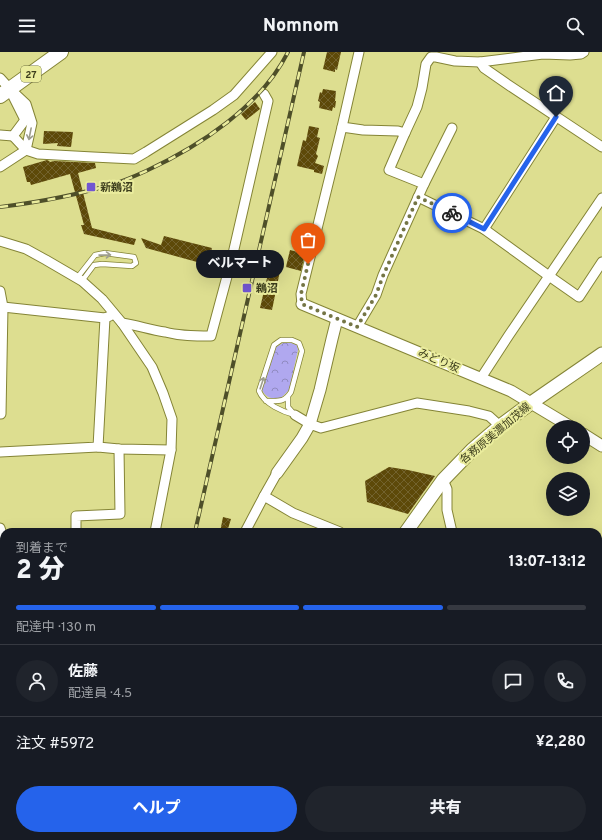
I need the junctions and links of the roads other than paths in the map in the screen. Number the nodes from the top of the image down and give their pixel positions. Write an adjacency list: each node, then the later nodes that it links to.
1 (61, 52): 9 (main road, 27)
2 (272, 52): 18 (street)
3 (359, 52): 12 (street)
4 (584, 52): 7 (street)
5 (436, 54): 6 (street); 14 (street)
6 (456, 56): 7 (street)
7 (480, 62): 11 (street)
8 (0, 78): 9 (street)
9 (5, 92): 16 (street); 18 (street, one-way to 18)
10 (264, 94): 34 (street)
11 (556, 117): 17 (street); 23 (street)
12 (342, 127): 14 (street); 29 (street)
13 (452, 128): 20 (street)
14 (405, 133): 20 (street)
15 (0, 135): 16 (street)
16 (13, 136): 18 (street)
17 (602, 147)
18 (26, 150): 19 (street)
19 (0, 167)
20 (424, 184): 21 (street)
21 (418, 197): 23 (street); 35 (street)
22 (602, 198): 26 (street)
23 (484, 229): 26 (street)
24 (0, 241): 27 (street)
25 (602, 264): 26 (street)
26 (549, 276): 37 (street)
27 (80, 280): 27 (lane, one-way to 27); 31 (street)
28 (0, 291): 30 (street)
29 (302, 304): 33 (street, みどり坂)
30 (3, 308): 32 (street); 41 (street)
31 (115, 315): 32 (street); 34 (street)
32 (105, 318): 48 (street)
33 (337, 319): 35 (street, みどり坂); 44 (street)
34 (122, 323): 50 (street)
35 (357, 327): 37 (street, みどり坂)
36 (602, 354): 40 (main road, 各務原美濃加茂線)
37 (481, 378): 40 (street, みどり坂)
38 (288, 397): 39 (lane); 39 (lane, one-way to 38); 42 (lane)
39 (266, 401): 42 (lane)
40 (531, 402): 43 (street, みどり坂); 45 (main road, 各務原美濃加茂線)
41 (0, 414)
42 (295, 415): 44 (street)
43 (560, 420)
44 (310, 424): 45 (street); 52 (street)
45 (500, 426): 53 (main road, 各務原美濃加茂線)
46 (590, 438): 47 (street)
47 (602, 446)
48 (98, 447): 49 (street); 51 (street)
49 (119, 450): 50 (street); 55 (street)
50 (171, 450): 56 (street)
51 (0, 452)
52 (278, 473): 54 (street)
53 (443, 480): 59 (main road, 各務原美濃加茂線); 60 (street)
54 (264, 496): 57 (street); 58 (street)
55 (76, 528)
56 (157, 528)
57 (247, 528)
58 (330, 528)
59 (409, 528)
60 (451, 528)

